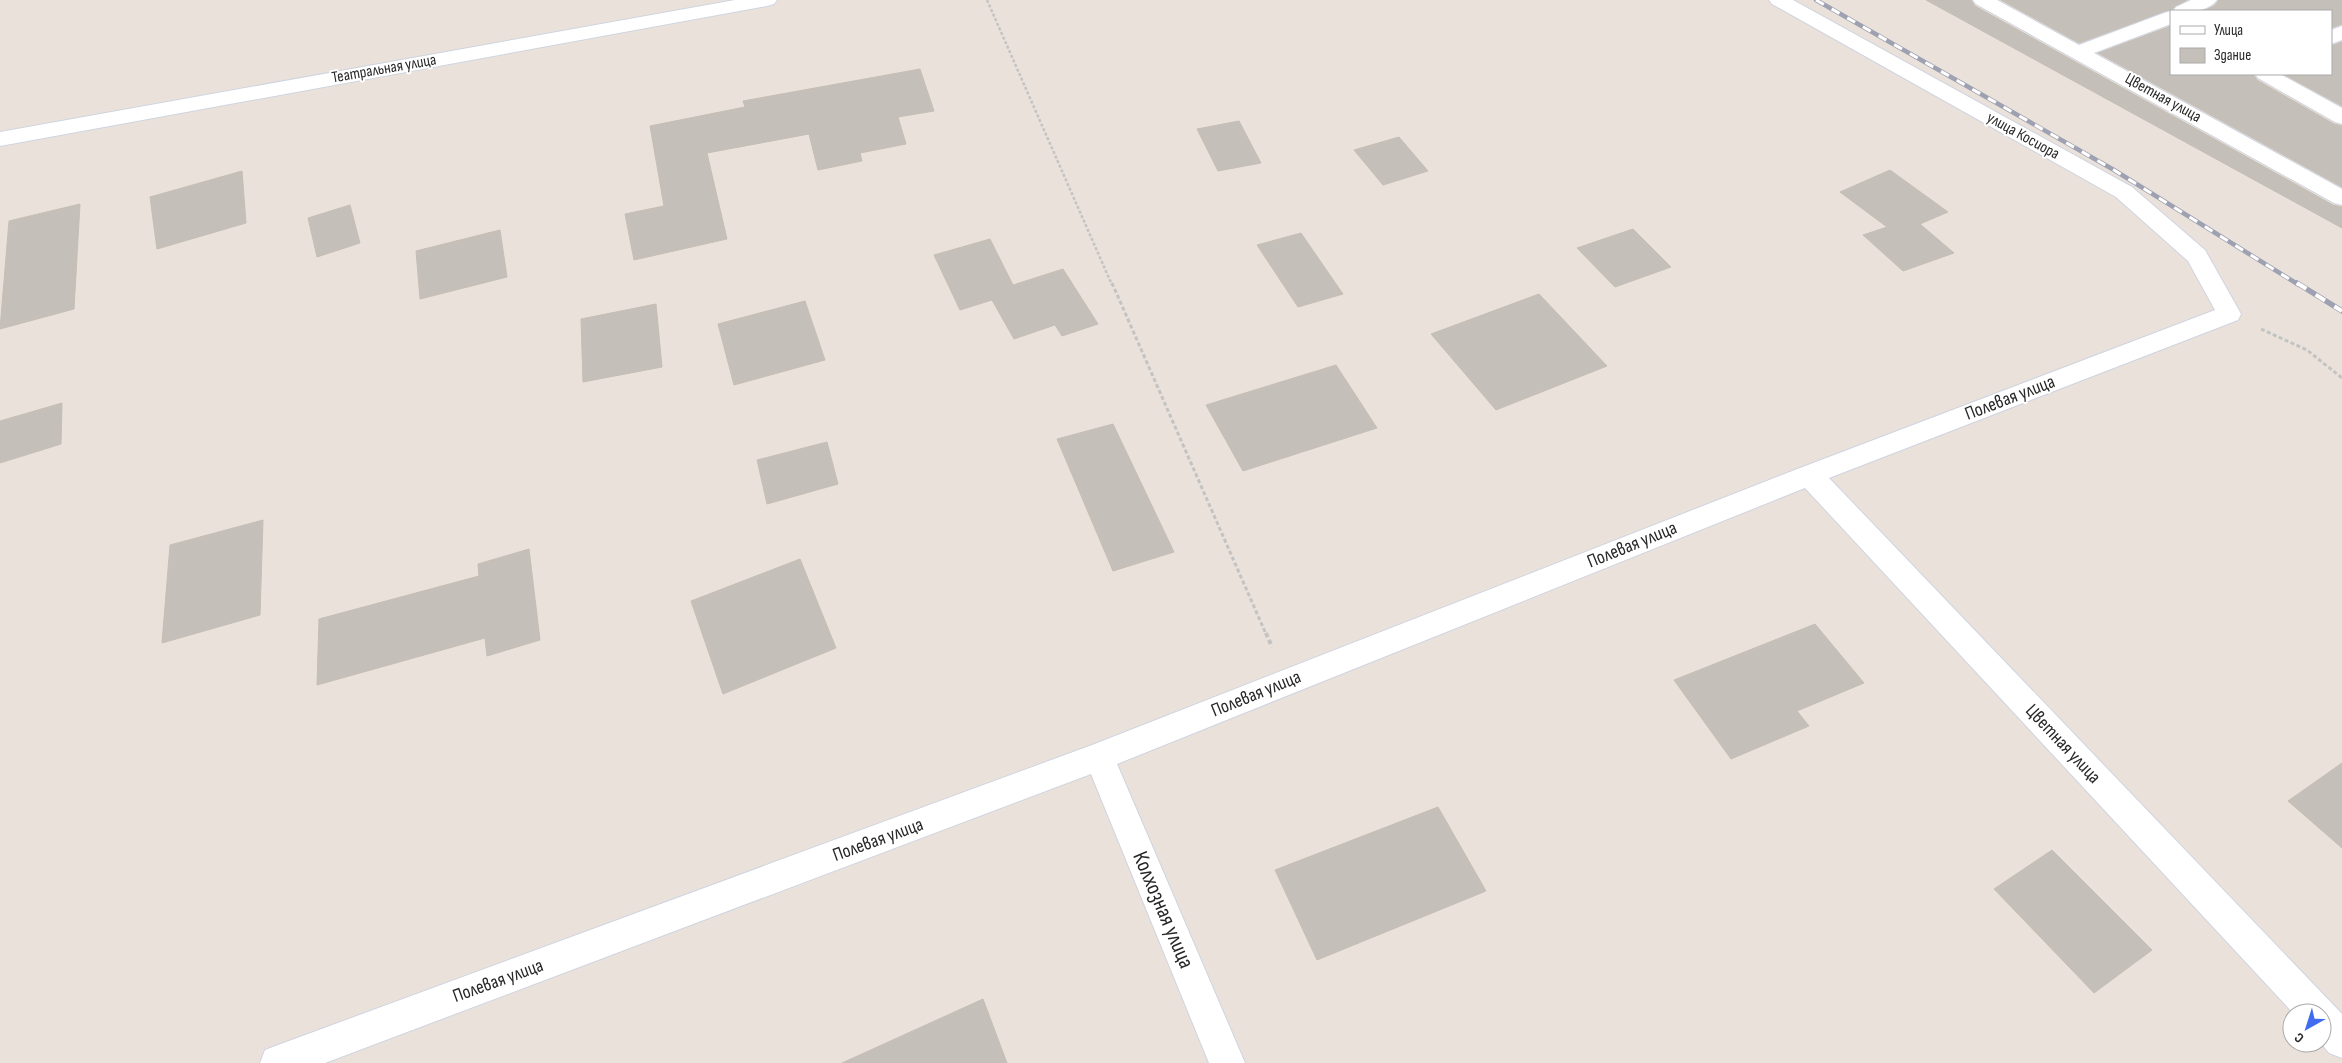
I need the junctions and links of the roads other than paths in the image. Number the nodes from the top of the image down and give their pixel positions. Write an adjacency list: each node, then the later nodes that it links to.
1 (767, 0): 10 (street, Театральная улица)
2 (1779, 0): 12 (street, улица Косиора)
3 (1983, 0): 7 (street, Цветная улица)
4 (2207, 0): 5 (street)
5 (2187, 10)
6 (2170, 18): 7 (street)
7 (2079, 52): 11 (street, Цветная улица)
8 (2267, 75): 9 (street)
9 (2342, 117)
10 (0, 138)
11 (2342, 198)
12 (2229, 314): 13 (street, Полевая улица)
13 (1809, 475): 14 (street, Полевая улица); 15 (street, Цветная улица)
14 (1099, 758): 18 (street, Полевая улица); 19 (street, Колхозная улица)
15 (2308, 1003)
16 (2332, 1029): 17 (street)
17 (2342, 1040)
18 (278, 1063)
19 (1227, 1063)

